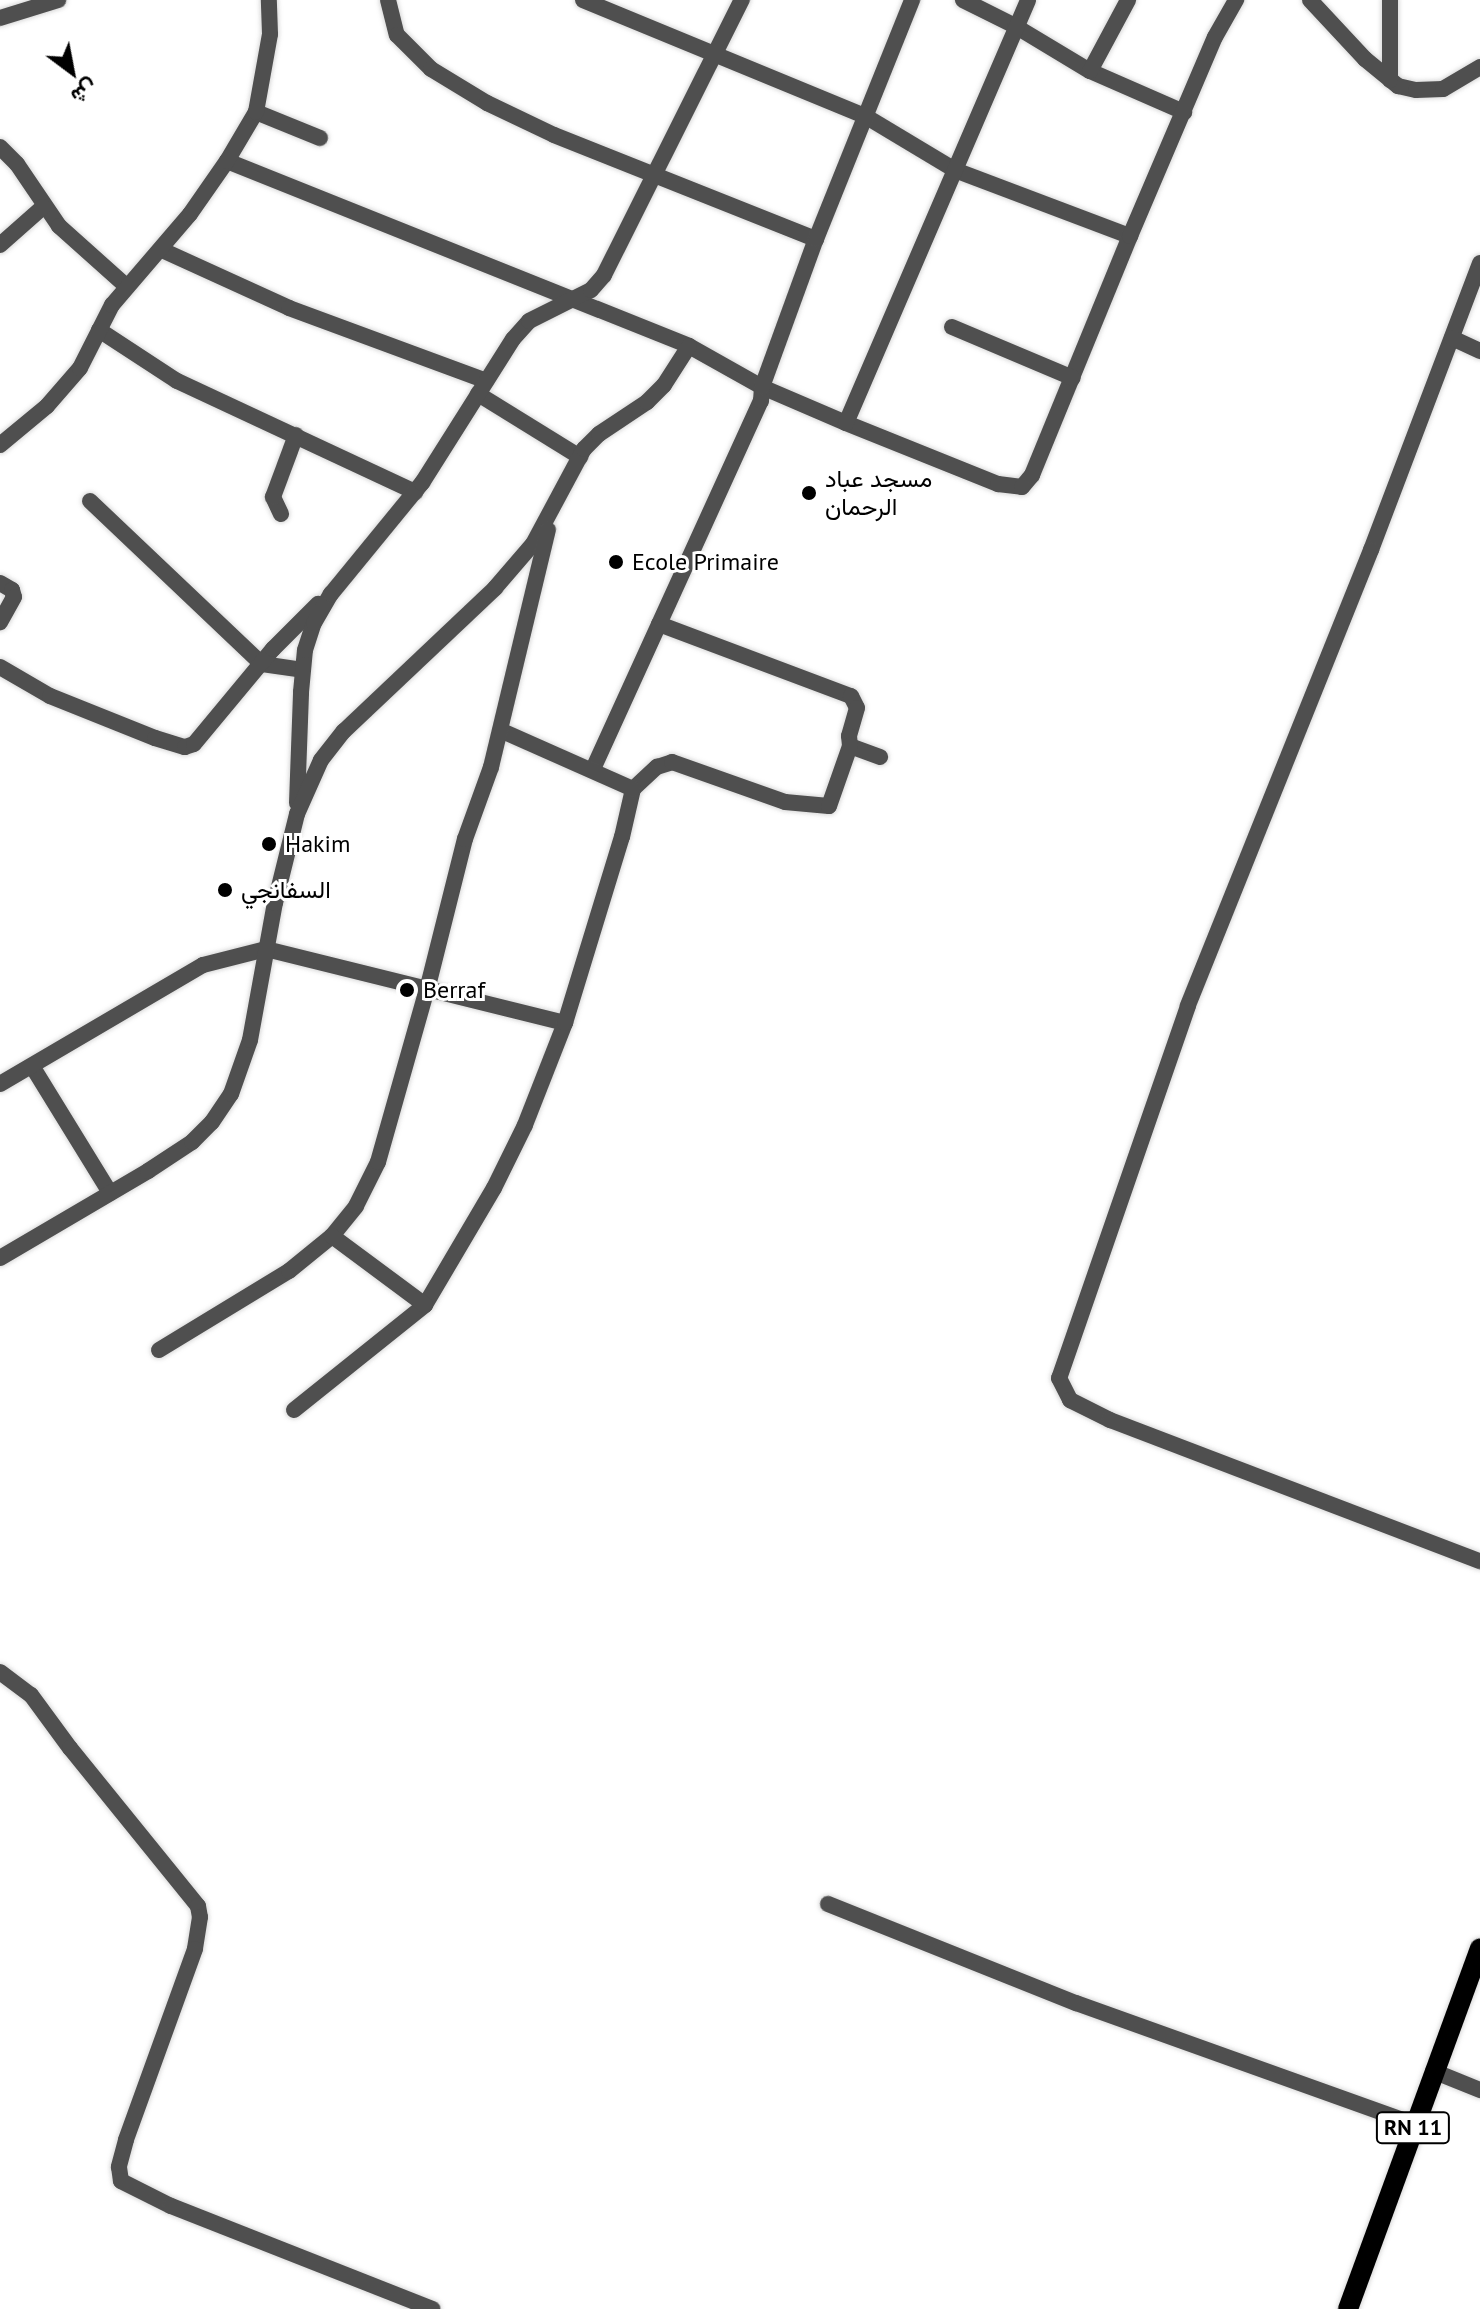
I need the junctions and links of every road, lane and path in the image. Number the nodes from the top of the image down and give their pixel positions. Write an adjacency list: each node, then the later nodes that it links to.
1 (269, 0): 19 (street)
2 (388, 0): 26 (street)
3 (583, 0): 15 (street)
4 (742, 0): 15 (street)
5 (912, 0): 21 (street)
6 (963, 0): 14 (street)
7 (1028, 0): 14 (street)
8 (1128, 0): 17 (street)
9 (1236, 0): 20 (street)
10 (1310, 0): 18 (street)
11 (1390, 0): 18 (street)
12 (46, 2): 13 (street)
13 (0, 18)
14 (1015, 26): 17 (street); 25 (street)
15 (716, 53): 21 (street); 26 (street)
16 (1480, 67): 18 (street)
17 (1090, 71): 20 (street)
18 (1390, 80)
19 (256, 112): 22 (street); 24 (street)
20 (1184, 112): 28 (street)
21 (865, 116): 25 (street); 29 (street)
22 (320, 138)
23 (0, 147): 27 (street)
24 (227, 161): 31 (street); 34 (street)
25 (955, 170): 28 (street); 45 (street)
26 (653, 172): 29 (street); 35 (street)
27 (43, 207): 30 (street); 33 (street)
28 (1130, 236): 42 (street)
29 (816, 239): 44 (street)
30 (0, 245)
31 (162, 250): 33 (street); 43 (street)
32 (1480, 263): 39 (street)
33 (126, 286): 38 (street)
34 (554, 291): 35 (street); 36 (street)
35 (574, 299): 36 (street); 40 (street)
36 (550, 309): 43 (street)
37 (952, 327): 42 (street)
38 (99, 330): 46 (street); 47 (street)
39 (1452, 338): 41 (street); 77 (street)
40 (689, 346): 44 (street); 48 (street)
41 (1480, 351)
42 (1073, 378): 45 (street)
43 (482, 387): 48 (street); 49 (street)
44 (762, 387): 45 (street); 56 (street)
45 (846, 423)
46 (296, 435): 49 (street); 52 (street)
47 (0, 445)
48 (580, 457): 51 (street)
49 (415, 492): 54 (street)
50 (90, 501): 57 (street)
51 (553, 511): 60 (street); 65 (street)
52 (281, 514)
53 (0, 583): 55 (street)
54 (339, 584): 57 (street); 59 (street)
55 (0, 622)
56 (659, 624): 61 (street); 63 (street)
57 (262, 664): 58 (street); 59 (street)
58 (0, 667)
59 (303, 670): 65 (street)
60 (500, 730): 63 (street); 67 (street)
61 (850, 746): 62 (street); 64 (street)
62 (880, 757)
63 (593, 769): 64 (street)
64 (633, 789): 68 (street)
65 (297, 814): 66 (street)
66 (266, 949): 67 (street); 69 (street); 71 (street)
67 (428, 987): 68 (street); 72 (street)
68 (565, 1023): 74 (street)
69 (32, 1066): 70 (street); 71 (street)
70 (0, 1084)
71 (110, 1193): 73 (street)
72 (332, 1236): 74 (street); 75 (street)
73 (1, 1256)
74 (425, 1305): 76 (street)
75 (159, 1350)
76 (294, 1410)
77 (1480, 1561)
78 (0, 1672): 84 (street)
79 (828, 1904): 83 (street)
80 (1480, 1948): 81 (main road, RN 11)
81 (1433, 2071): 82 (street); 83 (main road, RN 11)
82 (1480, 2090)
83 (1414, 2124): 85 (main road, RN 11)
84 (432, 2309)
85 (1348, 2309)

